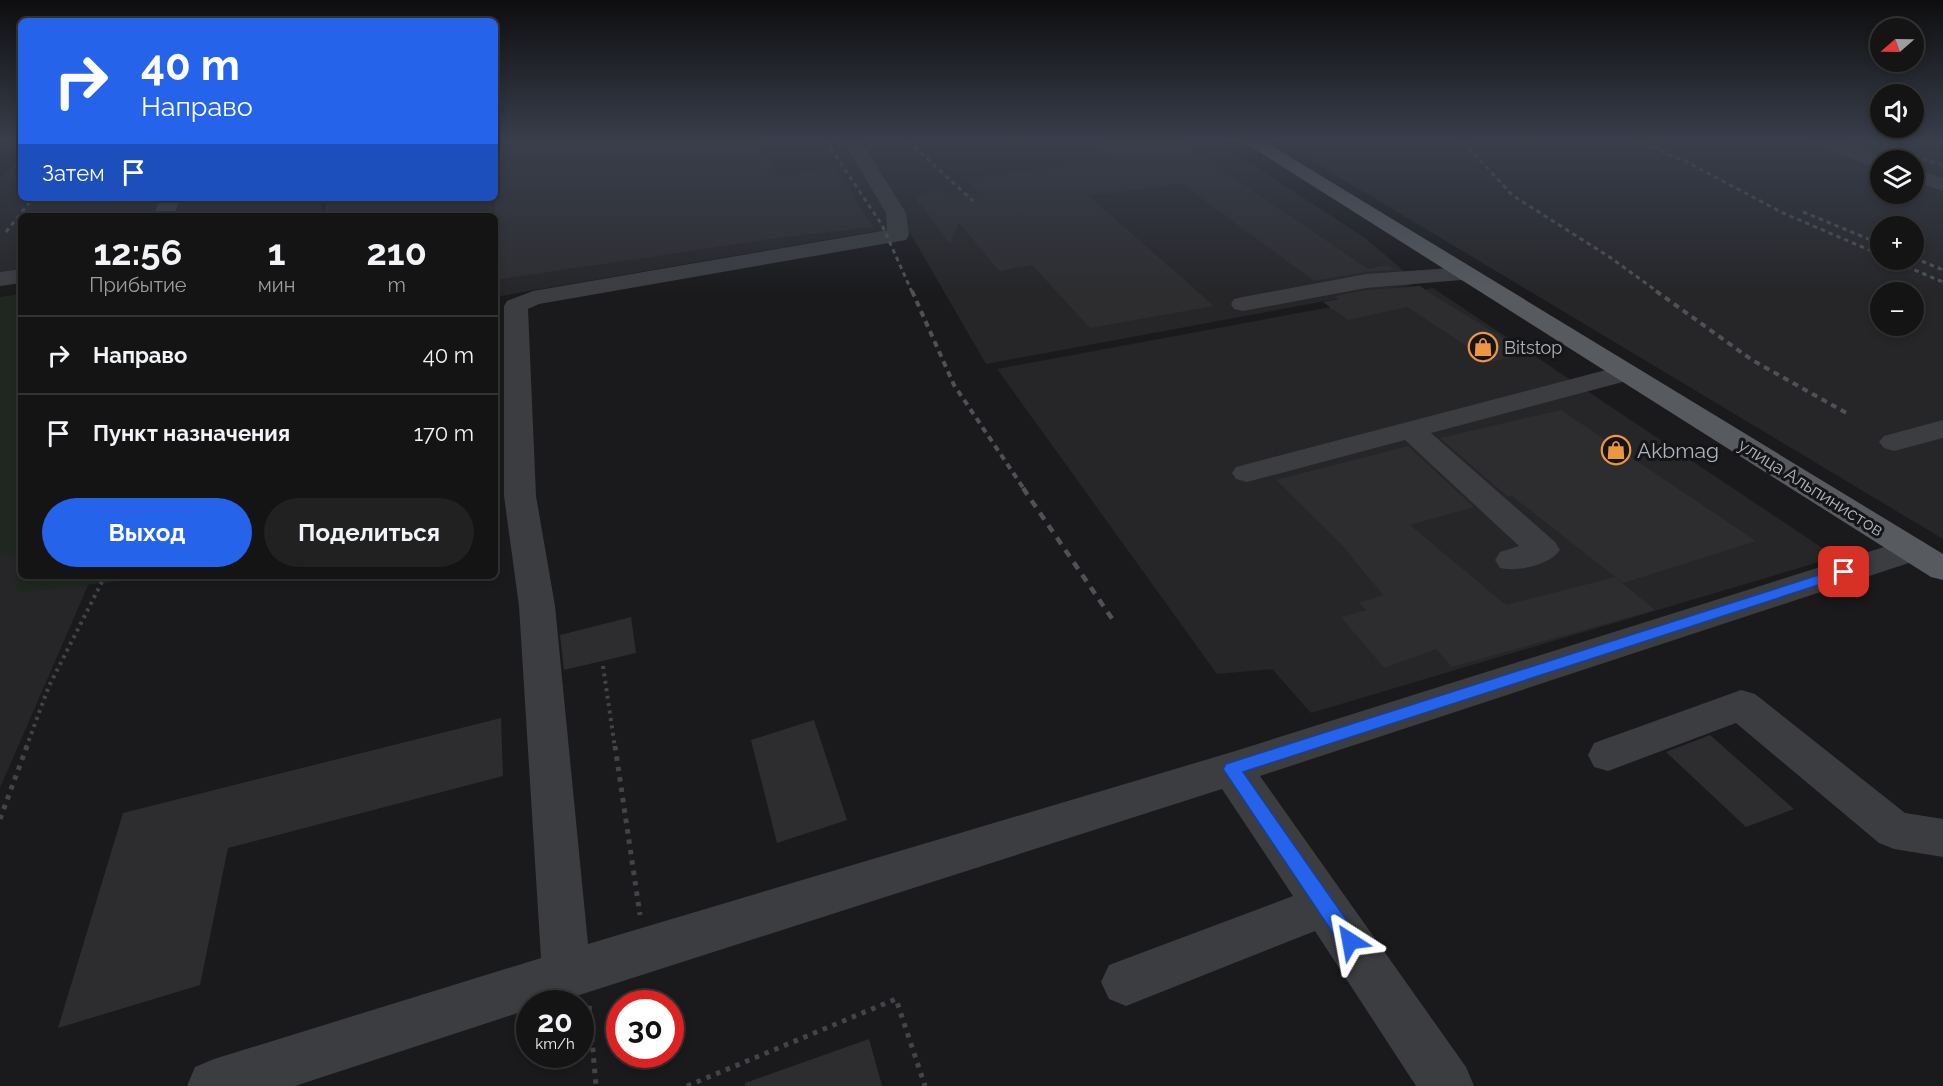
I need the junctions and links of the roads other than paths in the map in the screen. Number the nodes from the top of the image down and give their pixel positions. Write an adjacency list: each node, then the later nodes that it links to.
1 (883, 192): 18 (street)
2 (1333, 192): 3 (main road, улица Альпинистов)
3 (1465, 274): 6 (street); 7 (main road, улица Альпинистов)
4 (18, 276): 5 (street)
5 (0, 279)
6 (1243, 304)
7 (1625, 373): 8 (street); 12 (main road, улица Альпинистов)
8 (1410, 429): 11 (street); 13 (street)
9 (1943, 429): 10 (street)
10 (1894, 442)
11 (1247, 473)
12 (1928, 559): 15 (street)
13 (1512, 560)
14 (1608, 755): 16 (street)
15 (1232, 769): 17 (street); 18 (street)
16 (1943, 838)
17 (1326, 905): 19 (street); 21 (street)
18 (576, 972): 20 (street)
19 (1126, 982)
20 (214, 1086)
21 (1447, 1086)

